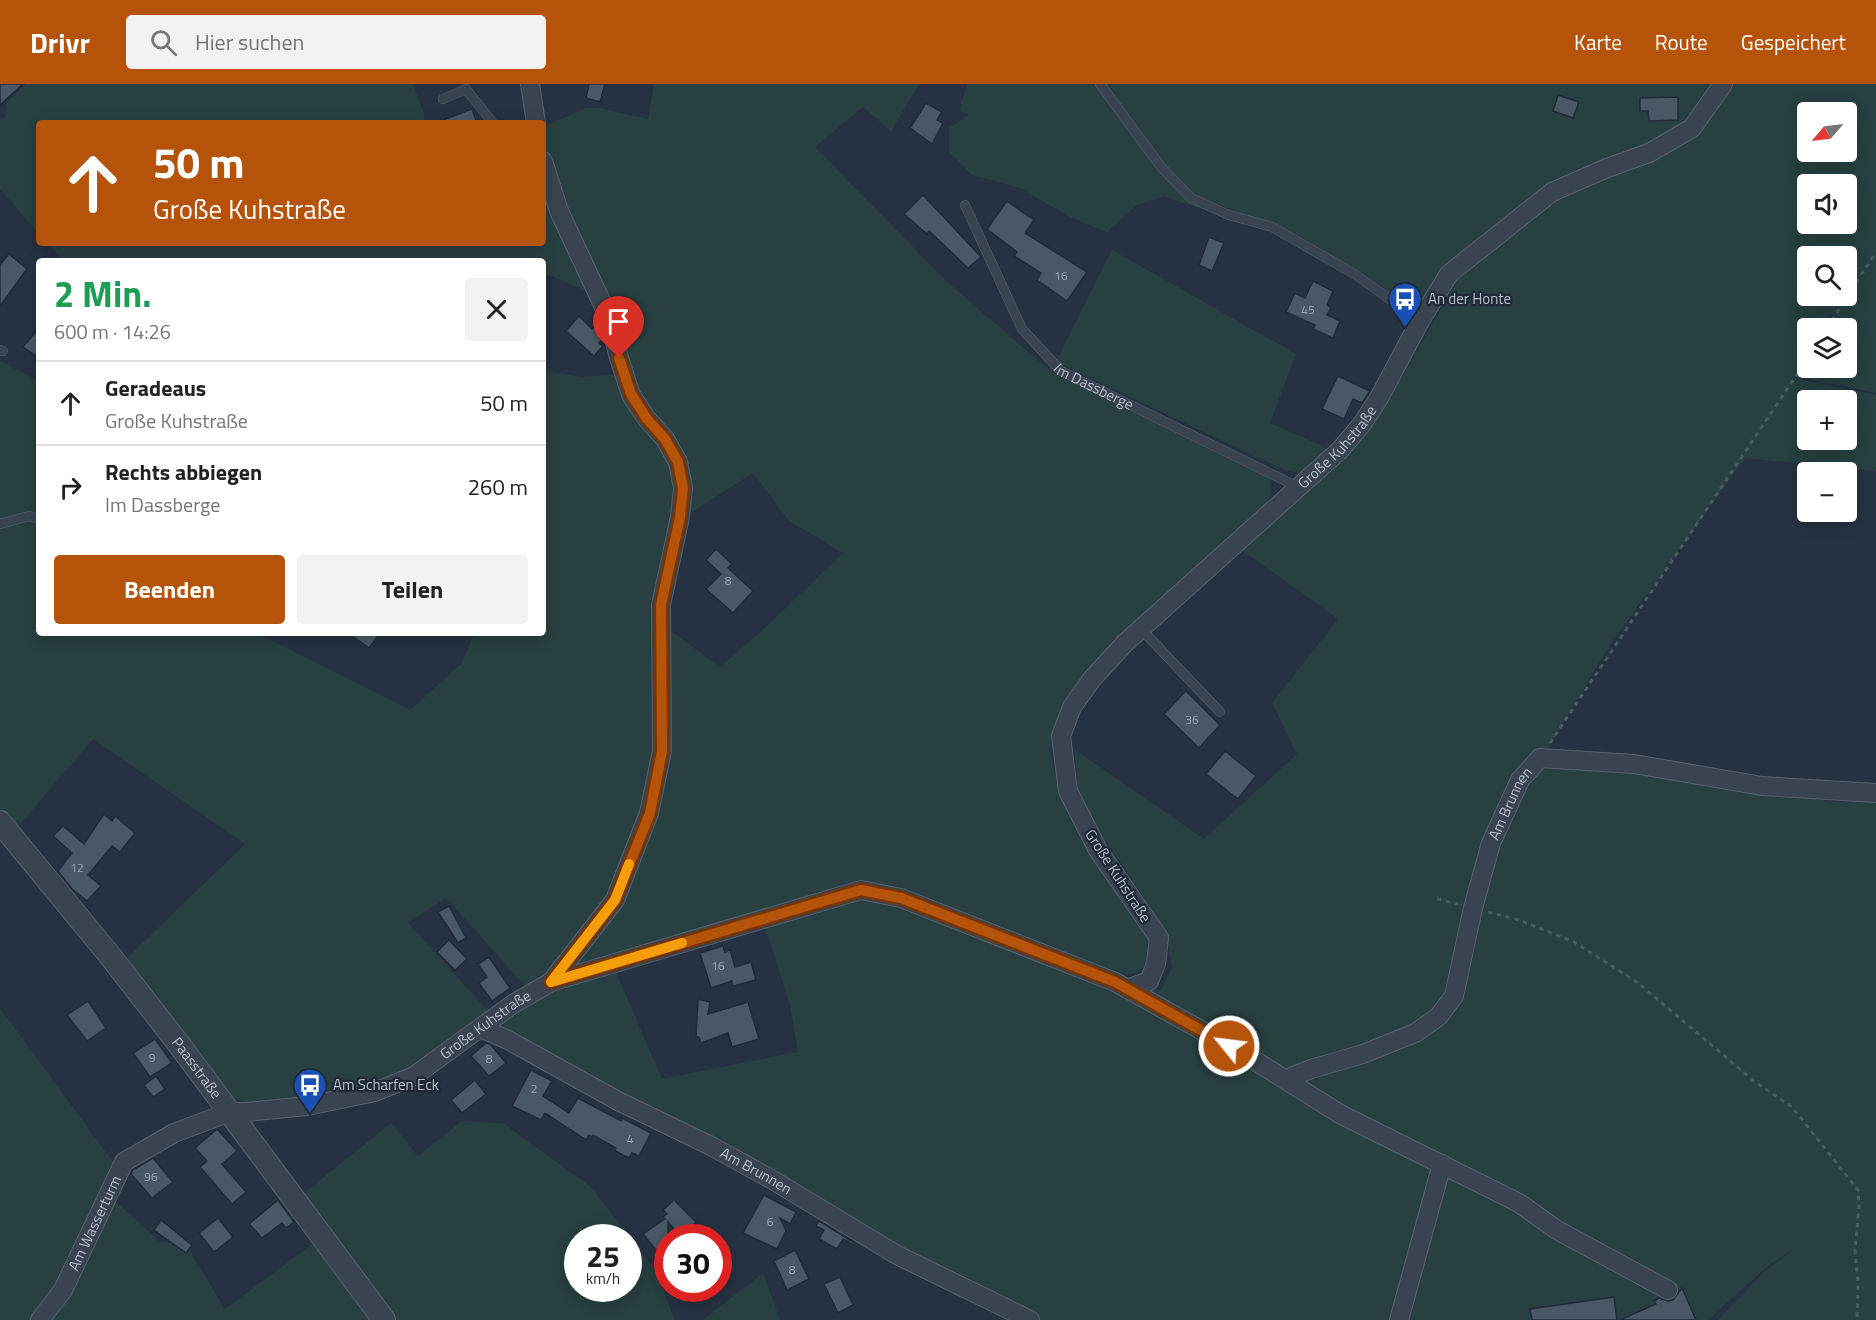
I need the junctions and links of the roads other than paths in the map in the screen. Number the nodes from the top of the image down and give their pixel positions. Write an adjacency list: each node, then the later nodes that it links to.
1 (530, 84): 6 (street)
2 (1100, 84): 11 (lane)
3 (1723, 84): 11 (street, Große Kuhstraße)
4 (443, 99): 5 (lane)
5 (491, 120)
6 (536, 120)
7 (546, 170): 10 (street)
8 (546, 192): 10 (lane)
9 (965, 205): 12 (lane, Im Dassberge)
10 (559, 211): 19 (street)
11 (1420, 321): 12 (street, Große Kuhstraße)
12 (1298, 488): 15 (street, Große Kuhstraße)
13 (36, 518): 14 (lane)
14 (0, 524)
15 (1141, 629): 16 (lane); 20 (street, Große Kuhstraße)
16 (1220, 712)
17 (1876, 793): 22 (street, Am Brunnen)
18 (0, 822): 23 (street, Paasstraße)
19 (551, 982): 20 (street, Große Kuhstraße); 21 (street, Große Kuhstraße)
20 (1127, 989): 22 (street)
21 (481, 1028): 23 (street, Große Kuhstraße); 28 (street, Am Brunnen)
22 (1286, 1079): 24 (street)
23 (230, 1112): 26 (street, Am Wasserturm); 27 (street, Paasstraße)
24 (1442, 1164): 25 (street); 29 (street)
25 (1668, 1290)
26 (40, 1320)
27 (384, 1320)
28 (1030, 1320)
29 (1399, 1320)

